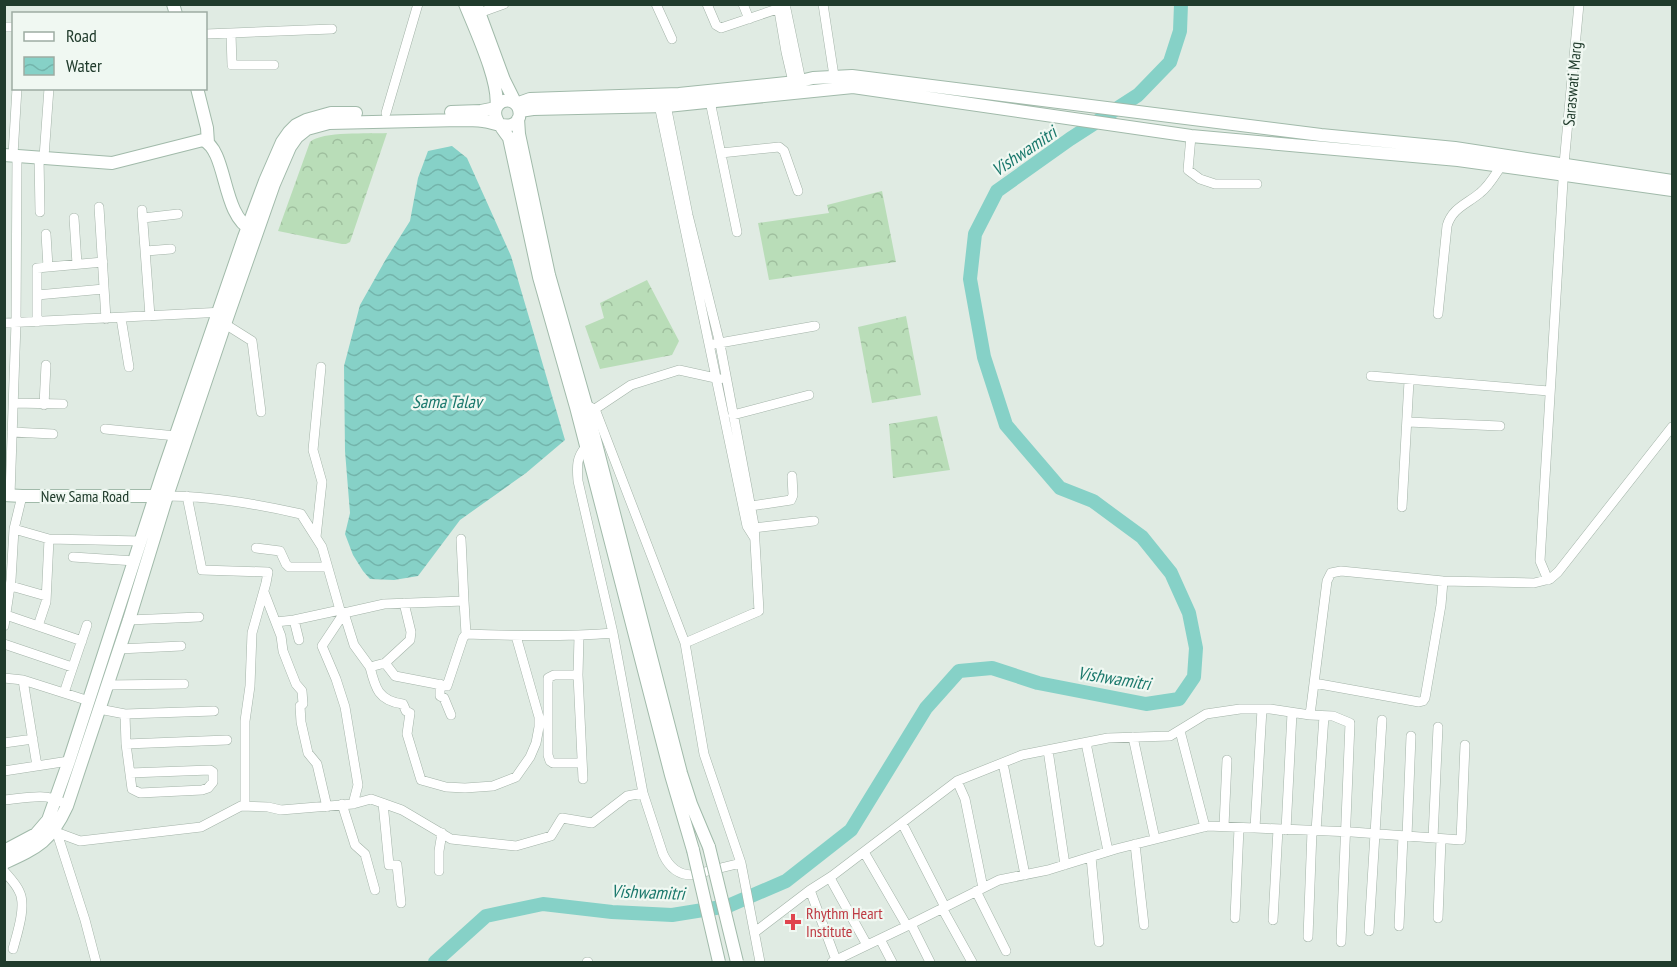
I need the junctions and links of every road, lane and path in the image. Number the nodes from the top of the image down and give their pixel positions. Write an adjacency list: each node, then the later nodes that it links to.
1 (418, 4): 29 (street)
2 (465, 4): 27 (main road)
3 (504, 4): 10 (street)
4 (656, 4): 15 (street)
5 (707, 4): 11 (street)
6 (743, 4): 11 (street)
7 (823, 4): 17 (street)
8 (1578, 4): 39 (street, Saraswati Marg)
9 (782, 6): 11 (street); 18 (street)
10 (478, 9): 28 (main road)
11 (749, 19)
12 (332, 29): 13 (street)
13 (231, 33): 14 (street); 16 (street)
14 (207, 34)
15 (672, 39)
16 (274, 64)
17 (834, 76): 18 (main road); 23 (main road)
18 (794, 84): 24 (main road); 25 (main road); 26 (main road)
19 (17, 90): 36 (street)
20 (49, 90): 37 (street)
21 (191, 90): 32 (main road)
22 (198, 90): 32 (main road)
23 (998, 94): 26 (main road); 33 (main road)
24 (661, 100): 25 (main road); 28 (main road); 58 (street)
25 (710, 101): 34 (street)
26 (995, 107): 31 (main road)
27 (496, 108): 28 (main road); 29 (main road); 30 (main road)
28 (518, 112): 30 (main road); 50 (main road)
29 (386, 113): 45 (main road)
30 (500, 124): 50 (main road); 53 (main road)
31 (1191, 136): 33 (main road); 41 (street)
32 (207, 143): 37 (main road); 44 (main road); 53 (main road)
33 (1420, 150): 35 (main road)
34 (721, 153): 43 (street); 51 (street)
35 (1456, 154): 38 (main road); 39 (main road)
36 (12, 155): 37 (main road); 70 (street)
37 (42, 157): 47 (street)
38 (1501, 166): 39 (main road); 65 (street)
39 (1564, 169): 40 (main road); 42 (main road); 81 (street, Saraswati Marg)
40 (1672, 181)
41 (1257, 184)
42 (1672, 190)
43 (798, 191)
44 (229, 197): 45 (main road); 53 (main road)
45 (256, 203): 53 (main road)
46 (99, 207): 57 (street)
47 (40, 212)
48 (178, 214): 55 (street)
49 (74, 218): 59 (street)
50 (532, 219): 56 (main road)
51 (737, 232)
52 (46, 234): 60 (street)
53 (251, 235): 63 (main road)
54 (171, 249): 55 (street)
55 (146, 251): 64 (street)
56 (541, 261): 86 (main road); 96 (main road)
57 (103, 262): 59 (street); 61 (street)
58 (696, 263): 73 (street); 74 (street)
59 (77, 264): 60 (street)
60 (48, 267): 62 (street)
61 (104, 289): 62 (street); 67 (street)
62 (37, 295): 68 (street)
63 (224, 312): 64 (street); 71 (main road); 95 (main road)
64 (150, 315): 66 (street)
65 (1438, 315)
66 (121, 318): 67 (street); 76 (street)
67 (106, 319): 68 (street)
68 (37, 322): 70 (street)
69 (4, 323): 70 (street)
70 (16, 323): 83 (street)
71 (225, 324): 87 (street); 99 (main road)
72 (815, 326): 73 (street)
73 (720, 344): 74 (street); 79 (street)
74 (709, 345): 79 (street)
75 (46, 365): 85 (street)
76 (129, 367)
77 (321, 367): 106 (street)
78 (1371, 376): 80 (street)
79 (721, 379): 86 (street); 88 (street); 105 (street)
80 (1409, 381): 81 (street); 89 (street)
81 (1549, 391): 114 (street, Saraswati Marg)
82 (809, 395): 88 (street)
83 (14, 403): 85 (street); 93 (street)
84 (63, 404): 85 (street)
85 (44, 405)
86 (591, 407): 137 (street); 239 (main road, bridge)
87 (261, 412)
88 (733, 415): 101 (street)
89 (1408, 422): 90 (street); 102 (street)
90 (1500, 426)
91 (1672, 427): 114 (street)
92 (105, 429): 95 (street)
93 (12, 432): 94 (street); 98 (street)
94 (53, 434)
95 (176, 436): 99 (main road)
96 (586, 447): 130 (street); 238 (main road, bridge)
97 (792, 476): 101 (street)
98 (12, 495): 99 (main road, New Sama Road); 104 (street)
99 (161, 496): 100 (street); 109 (main road); 124 (main road)
100 (187, 496): 106 (street); 117 (street)
101 (751, 506): 105 (street)
102 (1402, 507)
103 (814, 521): 105 (street)
104 (14, 530): 107 (street); 116 (street)
105 (754, 532): 137 (street)
106 (316, 537): 113 (street)
107 (49, 539): 109 (street); 118 (street)
108 (461, 539): 119 (street)
109 (140, 541): 112 (main road)
110 (256, 548): 113 (street)
111 (73, 557): 112 (street)
112 (135, 561): 131 (main road)
113 (327, 567): 121 (street)
114 (1548, 580): 115 (street)
115 (1443, 581): 147 (street); 147 (street)
116 (9, 582): 118 (street); 122 (street)
117 (264, 592): 126 (street); 188 (street)
118 (46, 597): 129 (street)
119 (464, 602): 120 (street); 132 (street)
120 (404, 603): 121 (street); 141 (street)
121 (341, 611): 125 (street); 143 (street); 186 (street)
122 (6, 615): 128 (street); 129 (street)
123 (199, 617): 124 (street)
124 (129, 620): 131 (main road)
125 (294, 620): 126 (street); 135 (street)
126 (276, 622): 189 (street)
127 (87, 625): 136 (street)
128 (4, 626)
129 (38, 626): 136 (street)
130 (613, 633): 134 (street); 181 (street)
131 (117, 634): 140 (main road); 152 (main road)
132 (466, 634): 133 (street); 149 (street)
133 (516, 636): 134 (street); 143 (street)
134 (579, 636): 144 (street)
135 (299, 640)
136 (82, 641): 142 (street)
137 (685, 643): 210 (street)
138 (4, 644): 142 (street)
139 (181, 646): 140 (street)
140 (119, 649): 150 (main road)
141 (385, 663): 143 (street); 149 (street)
142 (72, 667): 151 (street)
143 (370, 667)
144 (578, 675): 174 (street); 174 (street)
145 (4, 678): 146 (street)
146 (23, 680): 151 (street); 165 (street)
147 (1314, 683): 158 (street)
148 (184, 684): 150 (street)
149 (440, 684): 157 (street)
150 (107, 685): 152 (main road)
151 (64, 693): 152 (street)
152 (94, 705): 156 (street); 173 (main road); 187 (main road)
153 (1262, 710): 155 (street); 162 (street); 194 (street)
154 (214, 711): 156 (street)
155 (1292, 713): 158 (street); 195 (street)
156 (125, 714): 169 (street)
157 (451, 715)
158 (1310, 715): 159 (street)
159 (1324, 716): 196 (street); 198 (street)
160 (1382, 720): 200 (street)
161 (1438, 728): 202 (street)
162 (1180, 731): 164 (street); 192 (street)
163 (1411, 736): 201 (street)
164 (1133, 737): 167 (street); 203 (street)
165 (33, 739): 168 (street); 176 (street)
166 (227, 740): 169 (street)
167 (1086, 742): 171 (street); 206 (street)
168 (4, 743)
169 (126, 744): 178 (street)
170 (1465, 745): 202 (street)
171 (1048, 750): 175 (street); 211 (street)
172 (1227, 760): 191 (street)
173 (69, 761): 176 (street); 182 (main road)
174 (582, 763): 179 (street)
175 (1003, 763): 180 (street); 214 (street)
176 (37, 766): 177 (street)
177 (4, 771)
178 (130, 773): 178 (street)
179 (583, 779)
180 (957, 781): 190 (street); 218 (street)
181 (643, 793): 199 (street); 210 (street)
182 (56, 798): 183 (street); 187 (street); 205 (main road)
183 (4, 800)
184 (383, 803): 186 (street); 199 (street); 219 (street)
185 (342, 804): 186 (street); 189 (street); 216 (street)
186 (353, 804)
187 (67, 806): 197 (main road)
188 (245, 806): 189 (street); 197 (street)
189 (327, 807)
190 (902, 823): 207 (street); 220 (street)
191 (1224, 826): 192 (street); 193 (street)
192 (1205, 827): 203 (street)
193 (1239, 828): 194 (street); 221 (street)
194 (1255, 828): 195 (street)
195 (1282, 830): 196 (street); 223 (street)
196 (1314, 831): 198 (street); 229 (street)
197 (55, 832): 209 (main road); 237 (street)
198 (1346, 832): 200 (street); 232 (street)
199 (442, 833): 213 (street)
200 (1375, 834): 201 (street); 228 (street)
201 (1405, 836): 202 (street); 226 (street)
202 (1437, 838): 222 (street)
203 (1155, 839): 204 (street)
204 (1134, 844): 206 (street); 225 (street)
205 (4, 850)
206 (1108, 851): 208 (street)
207 (864, 852): 215 (street); 224 (street)
208 (1091, 857): 211 (street); 231 (street)
209 (4, 863)
210 (741, 863): 227 (street)
211 (1065, 864): 214 (street)
212 (4, 871): 234 (street)
213 (439, 871)
214 (1025, 875): 218 (street)
215 (830, 878): 217 (street); 233 (street)
216 (375, 890)
217 (810, 890): 227 (street); 236 (street)
218 (980, 890): 220 (street); 235 (street)
219 (401, 903)
220 (944, 908): 224 (street); 243 (street)
221 (1235, 918)
222 (1438, 918)
223 (1273, 920)
224 (909, 925): 230 (street); 242 (street)
225 (1144, 925)
226 (1398, 926)
227 (755, 930): 240 (street)
228 (1369, 931)
229 (1308, 938)
230 (880, 939): 233 (street); 241 (street)
231 (1099, 942)
232 (1341, 942)
233 (867, 945): 236 (street)
234 (13, 949)
235 (1006, 951)
236 (834, 961)
237 (96, 963)
238 (719, 963)
239 (738, 963)
240 (760, 963)
241 (892, 963)
242 (930, 963)
243 (972, 963)

